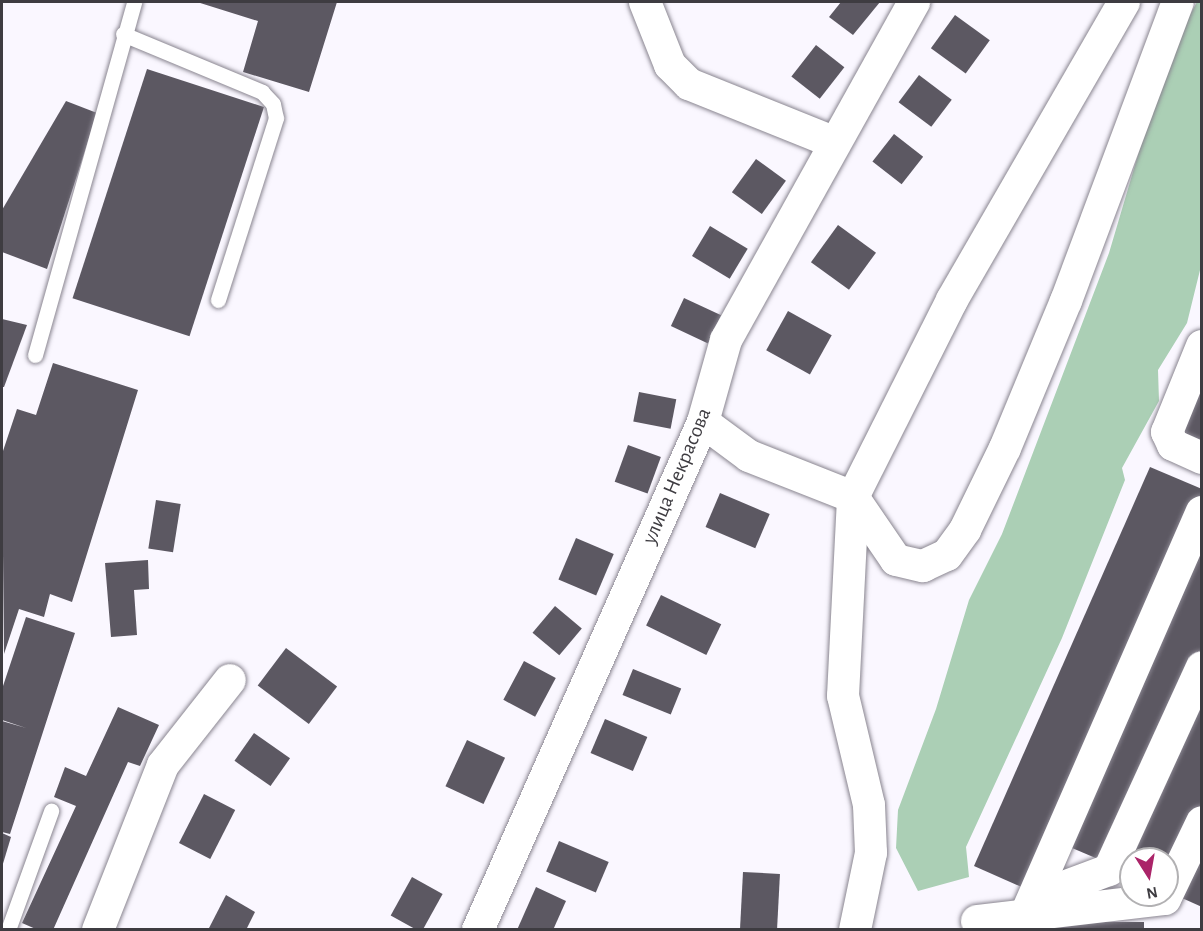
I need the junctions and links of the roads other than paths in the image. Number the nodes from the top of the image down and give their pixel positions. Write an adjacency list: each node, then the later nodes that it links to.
1 (134, 2): 6 (lane)
2 (645, 2): 7 (street)
3 (914, 2): 7 (street, улица Некрасова)
4 (1124, 2): 13 (street)
5 (1178, 2): 13 (street)
6 (123, 34): 8 (lane); 10 (lane)
7 (833, 142): 11 (street, улица Некрасова)
8 (218, 300)
9 (1202, 346): 12 (street)
10 (35, 356)
11 (703, 422): 13 (street); 23 (street, улица Некрасова)
12 (1202, 458)
13 (853, 498): 24 (street)
14 (1202, 512): 20 (street)
15 (1202, 667): 20 (street)
16 (230, 680): 22 (street)
17 (51, 812): 21 (lane)
18 (1202, 822): 20 (street)
19 (977, 921): 20 (street)
20 (1022, 923)
21 (8, 930)
22 (98, 930)
23 (478, 930)
24 (855, 930)

